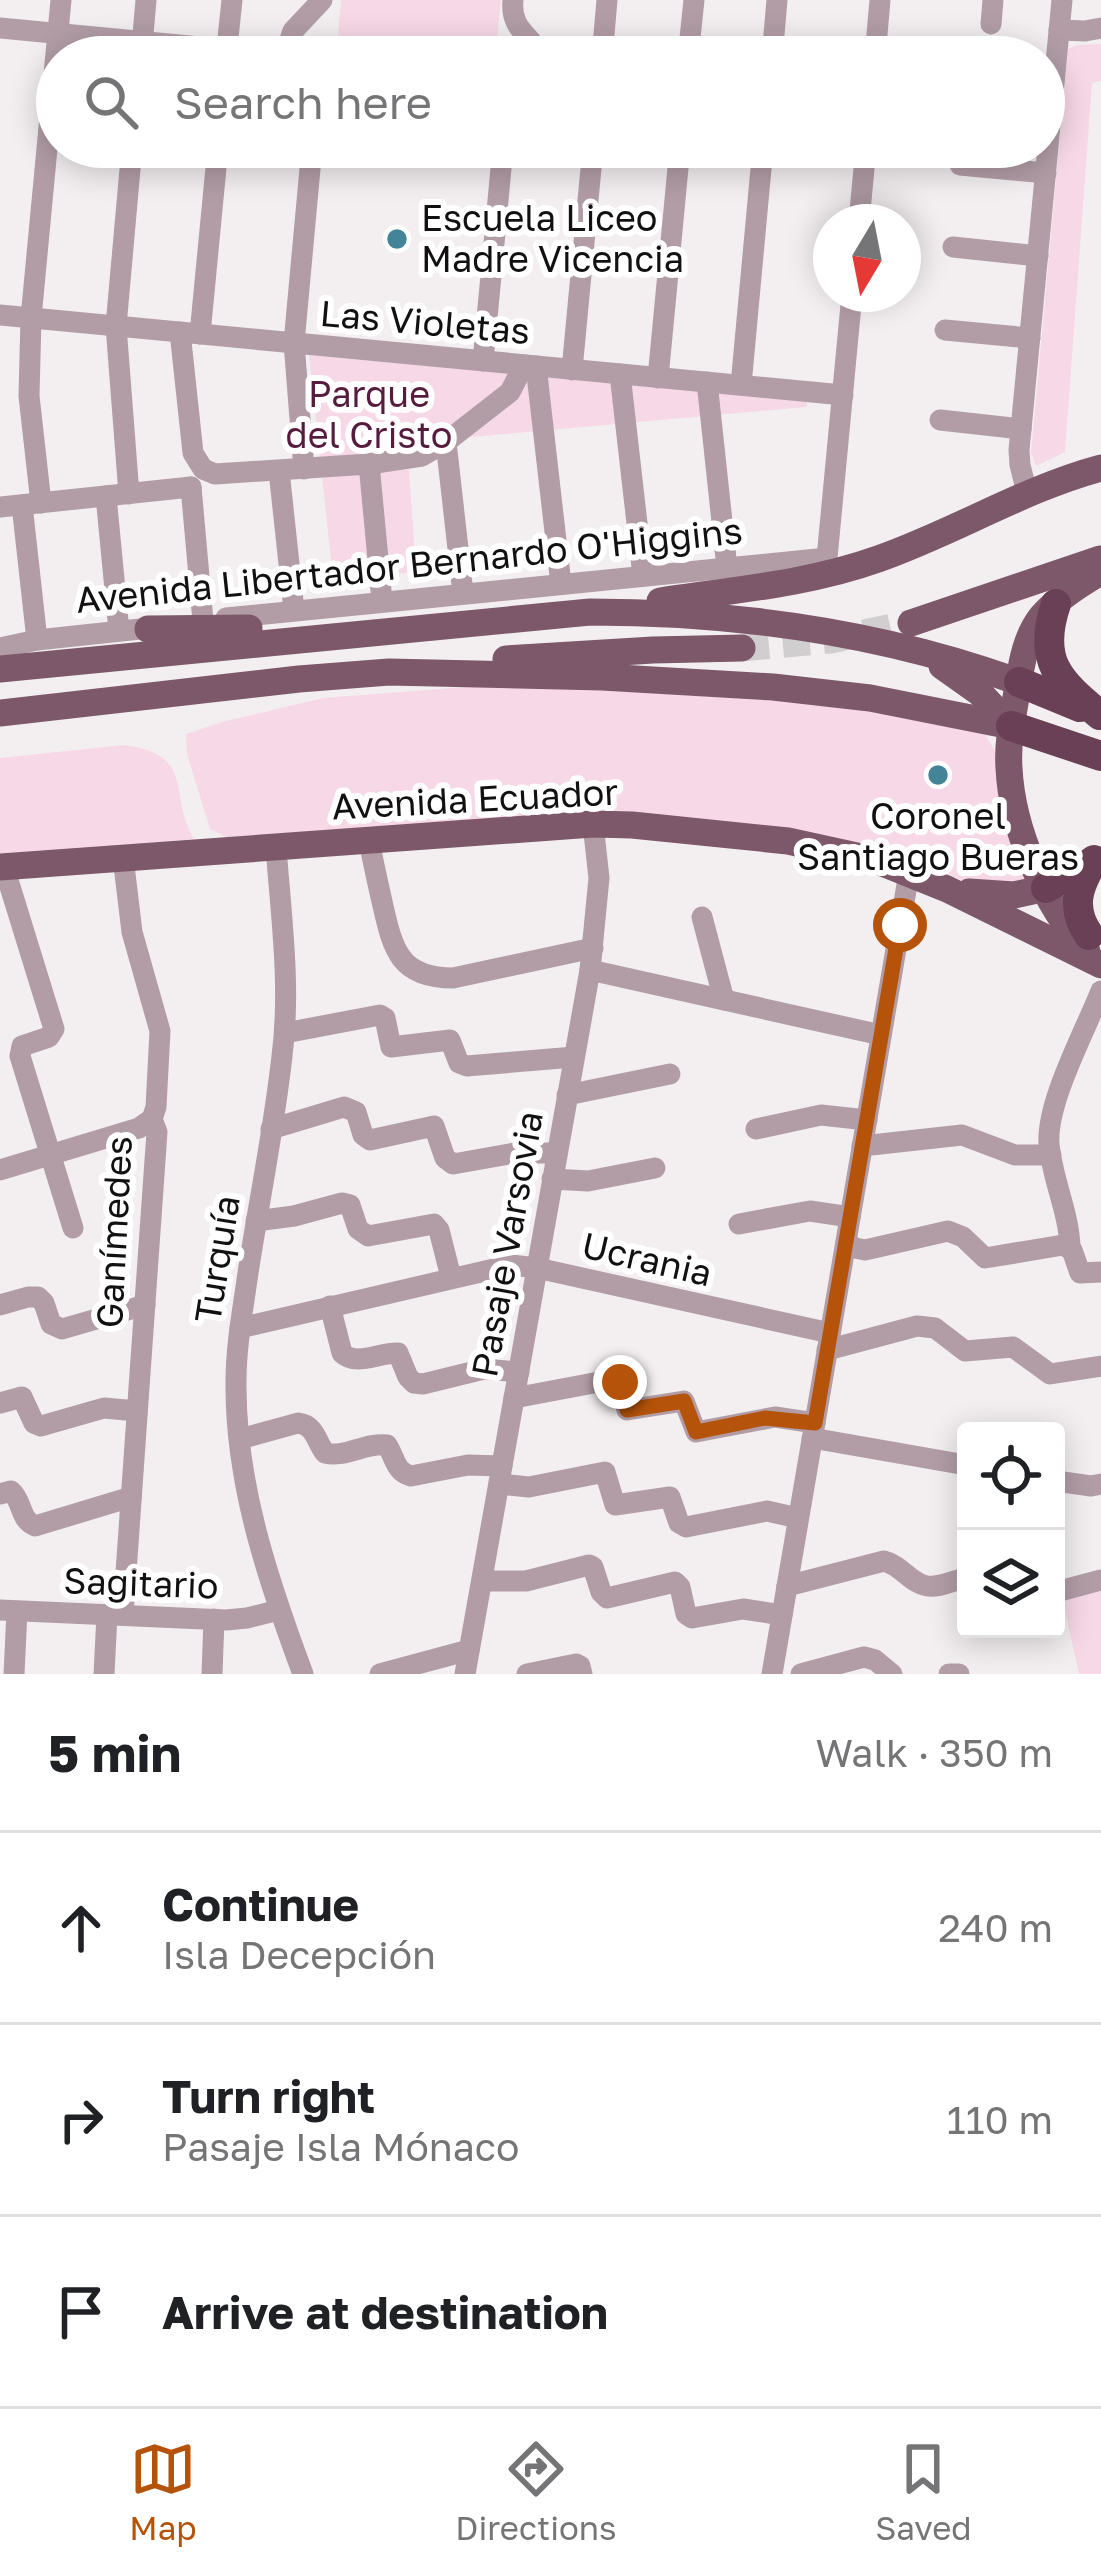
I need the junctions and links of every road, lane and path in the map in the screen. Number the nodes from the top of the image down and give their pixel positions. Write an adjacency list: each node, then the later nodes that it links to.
1 (61, 0): 16 (street)
2 (146, 0): 19 (street)
3 (232, 0): 20 (street)
4 (322, 0): 21 (street)
5 (513, 0): 22 (street)
6 (607, 0): 23 (street)
7 (694, 0): 24 (street)
8 (777, 0): 25 (street)
9 (880, 0): 26 (street)
10 (993, 0): 12 (street)
11 (1062, 0): 15 (street)
12 (991, 24)
13 (0, 28): 16 (street)
14 (1101, 28): 15 (street)
15 (1059, 29): 27 (street)
16 (58, 33): 17 (street); 18 (street)
17 (58, 36)
18 (74, 36)
19 (143, 36)
20 (228, 36)
21 (291, 36)
22 (526, 36)
23 (604, 36)
24 (690, 36)
25 (774, 36)
26 (876, 36)
27 (1058, 36)
28 (45, 168): 45 (street)
29 (131, 168): 46 (street)
30 (215, 168): 48 (street)
31 (310, 168): 50 (street)
32 (501, 168): 51 (street)
33 (591, 168): 53 (street)
34 (678, 168): 55 (street)
35 (761, 168): 57 (street)
36 (864, 168): 40 (street)
37 (992, 168): 39 (street)
38 (1046, 168): 39 (street)
39 (1046, 173): 42 (street)
40 (861, 204)
41 (953, 247): 42 (street)
42 (1038, 256): 49 (street)
43 (850, 312): 58 (street)
44 (0, 315): 45 (street, Las Violetas)
45 (31, 318): 46 (street, Las Violetas); 70 (street)
46 (116, 326): 48 (street, Las Violetas); 68 (street)
47 (945, 330): 49 (street)
48 (190, 333): 50 (street, Las Violetas); 66 (street)
49 (1030, 338): 60 (street)
50 (294, 343): 51 (street, Las Violetas); 64 (street)
51 (483, 361): 52 (street, Las Violetas)
52 (530, 366): 53 (street, Las Violetas); 61 (street); 77 (street)
53 (572, 370): 54 (street, Las Violetas)
54 (620, 374): 55 (street, Las Violetas); 76 (street)
55 (658, 378): 56 (street, Las Violetas)
56 (706, 382): 57 (street, Las Violetas); 74 (street)
57 (741, 386): 58 (street, Las Violetas)
58 (843, 395): 72 (street)
59 (940, 420): 60 (street)
60 (1021, 429): 67 (street)
61 (446, 442): 62 (street); 78 (street)
62 (369, 464): 64 (street); 79 (street)
63 (1101, 467): 67 (main road)
64 (304, 469): 65 (street)
65 (279, 471): 66 (street); 81 (street)
66 (206, 477): 68 (street); 83 (street)
67 (1027, 493): 71 (main road)
68 (129, 494): 69 (street)
69 (106, 496): 70 (street); 86 (street)
70 (21, 505): 89 (street)
71 (921, 543): 72 (main road); 82 (main road)
72 (826, 558): 74 (street, Avenida Libertador Bernardo O'Higgins)
73 (1101, 559): 87 (main road)
74 (727, 568): 76 (street, Avenida Libertador Bernardo O'Higgins)
75 (1101, 572): 80 (main road)
76 (644, 576): 77 (street, Avenida Libertador Bernardo O'Higgins)
77 (561, 584): 78 (street, Avenida Libertador Bernardo O'Higgins)
78 (463, 593): 79 (street, Avenida Libertador Bernardo O'Higgins)
79 (382, 602): 81 (street, Avenida Libertador Bernardo O'Higgins)
80 (1056, 604): 94 (main road); 96 (highway)
81 (294, 610): 83 (street, Avenida Libertador Bernardo O'Higgins)
82 (590, 612): 85 (main road, Avenida Libertador Bernardo O'Higgins); 87 (main road, Avenida Libertador Bernardo O'Higgins)
83 (203, 621): 84 (street, Avenida Libertador Bernardo O'Higgins)
84 (148, 628): 85 (main road); 86 (street, Avenida Libertador Bernardo O'Higgins)
85 (409, 629): 92 (main road, Avenida Libertador Bernardo O'Higgins)
86 (119, 631): 89 (street, Avenida Libertador Bernardo O'Higgins)
87 (906, 635): 94 (main road, Avenida Libertador Bernardo O'Higgins); 97 (main road)
88 (0, 638): 89 (street)
89 (37, 640): 90 (street, Avenida Libertador Bernardo O'Higgins)
90 (0, 648)
91 (742, 648): 93 (main road)
92 (0, 669)
93 (389, 672): 95 (main road); 97 (main road)
94 (1019, 682): 96 (highway); 97 (main road)
95 (0, 713)
96 (1100, 716)
97 (1011, 726): 98 (highway); 107 (main road)
98 (1101, 756)
99 (593, 824): 100 (main road, Avenida Ecuador); 105 (main road, Avenida Ecuador); 110 (street, Pasaje Varsovia)
100 (369, 840): 101 (main road, Avenida Ecuador); 110 (street)
101 (275, 847): 102 (main road, Avenida Ecuador); 113 (street, Turquía)
102 (123, 857): 104 (main road, Avenida Ecuador); 118 (street, Ganímedes)
103 (1097, 857): 107 (highway); 109 (highway)
104 (2, 867): 124 (street)
105 (909, 873): 106 (main road, Avenida Ecuador); 114 (street)
106 (947, 889): 107 (main road, Avenida Ecuador); 109 (main road, Avenida Ecuador)
107 (1051, 897): 109 (main road)
108 (702, 917): 112 (street)
109 (1098, 951)
110 (591, 959): 112 (street); 115 (street, Pasaje Varsovia)
111 (1101, 991): 125 (street)
112 (724, 1000): 114 (street)
113 (285, 1034): 115 (street); 120 (street, Turquía)
114 (881, 1035): 119 (street)
115 (574, 1057): 117 (street, Pasaje Varsovia)
116 (670, 1074): 117 (street)
117 (567, 1095): 123 (street, Pasaje Varsovia)
118 (152, 1119): 124 (street); 139 (street, Ganímedes)
119 (867, 1120): 121 (street); 122 (street)
120 (271, 1129): 123 (street); 130 (street, Turquía)
121 (756, 1130)
122 (862, 1146): 125 (street); 129 (street)
123 (556, 1153): 128 (street, Pasaje Varsovia)
124 (50, 1155): 127 (street); 132 (street)
125 (1051, 1155): 134 (street)
126 (655, 1168): 128 (street)
127 (0, 1170)
128 (552, 1179): 135 (street, Pasaje Varsovia)
129 (850, 1217): 131 (street); 133 (street)
130 (256, 1221): 137 (street); 141 (street, Turquía)
131 (739, 1224)
132 (73, 1228)
133 (846, 1242): 134 (street); 142 (street)
134 (1070, 1247): 136 (street)
135 (537, 1268): 137 (street, Ucrania); 142 (street, Ucrania); 144 (street, Pasaje Varsovia)
136 (1101, 1272)
137 (451, 1277): 140 (street, Ucrania)
138 (0, 1305): 139 (street)
139 (145, 1305): 147 (street, Ganímedes)
140 (330, 1306): 141 (street, Ucrania); 144 (street)
141 (240, 1328): 149 (street, Turquía)
142 (829, 1342): 143 (street); 148 (street)
143 (1101, 1366)
144 (518, 1372): 145 (street, Pasaje Varsovia)
145 (514, 1399): 148 (street); 151 (street, Pasaje Varsovia)
146 (0, 1403): 147 (street)
147 (137, 1412): 155 (street, Ganímedes)
148 (813, 1431): 150 (street); 156 (street)
149 (240, 1439): 151 (street); 162 (street, Turquía)
150 (957, 1463)
151 (500, 1475): 156 (street); 159 (street, Pasaje Varsovia)
152 (1065, 1482): 153 (street)
153 (1101, 1484)
154 (0, 1494): 155 (street)
155 (131, 1497): 164 (street, Ganímedes)
156 (798, 1518): 160 (street)
157 (957, 1580): 160 (street)
158 (1101, 1580): 161 (street)
159 (482, 1581): 165 (street); 167 (street, Pasaje Varsovia)
160 (787, 1586): 165 (street)
161 (1065, 1590)
162 (279, 1610): 166 (street, Sagitario); 171 (street, Turquía)
163 (9, 1611): 164 (street, Sagitario); 168 (street)
164 (115, 1615): 166 (street, Sagitario); 169 (street, Ganímedes)
165 (782, 1615): 176 (street)
166 (214, 1619): 170 (street)
167 (470, 1650): 172 (street); 173 (street, Pasaje Varsovia)
168 (14, 1674)
169 (104, 1674)
170 (212, 1674)
171 (303, 1674)
172 (380, 1674)
173 (465, 1674)
174 (527, 1674): 175 (street)
175 (582, 1674)
176 (772, 1674)
177 (801, 1674): 178 (street)
178 (892, 1674)
179 (949, 1674): 180 (street)
180 (958, 1674)

